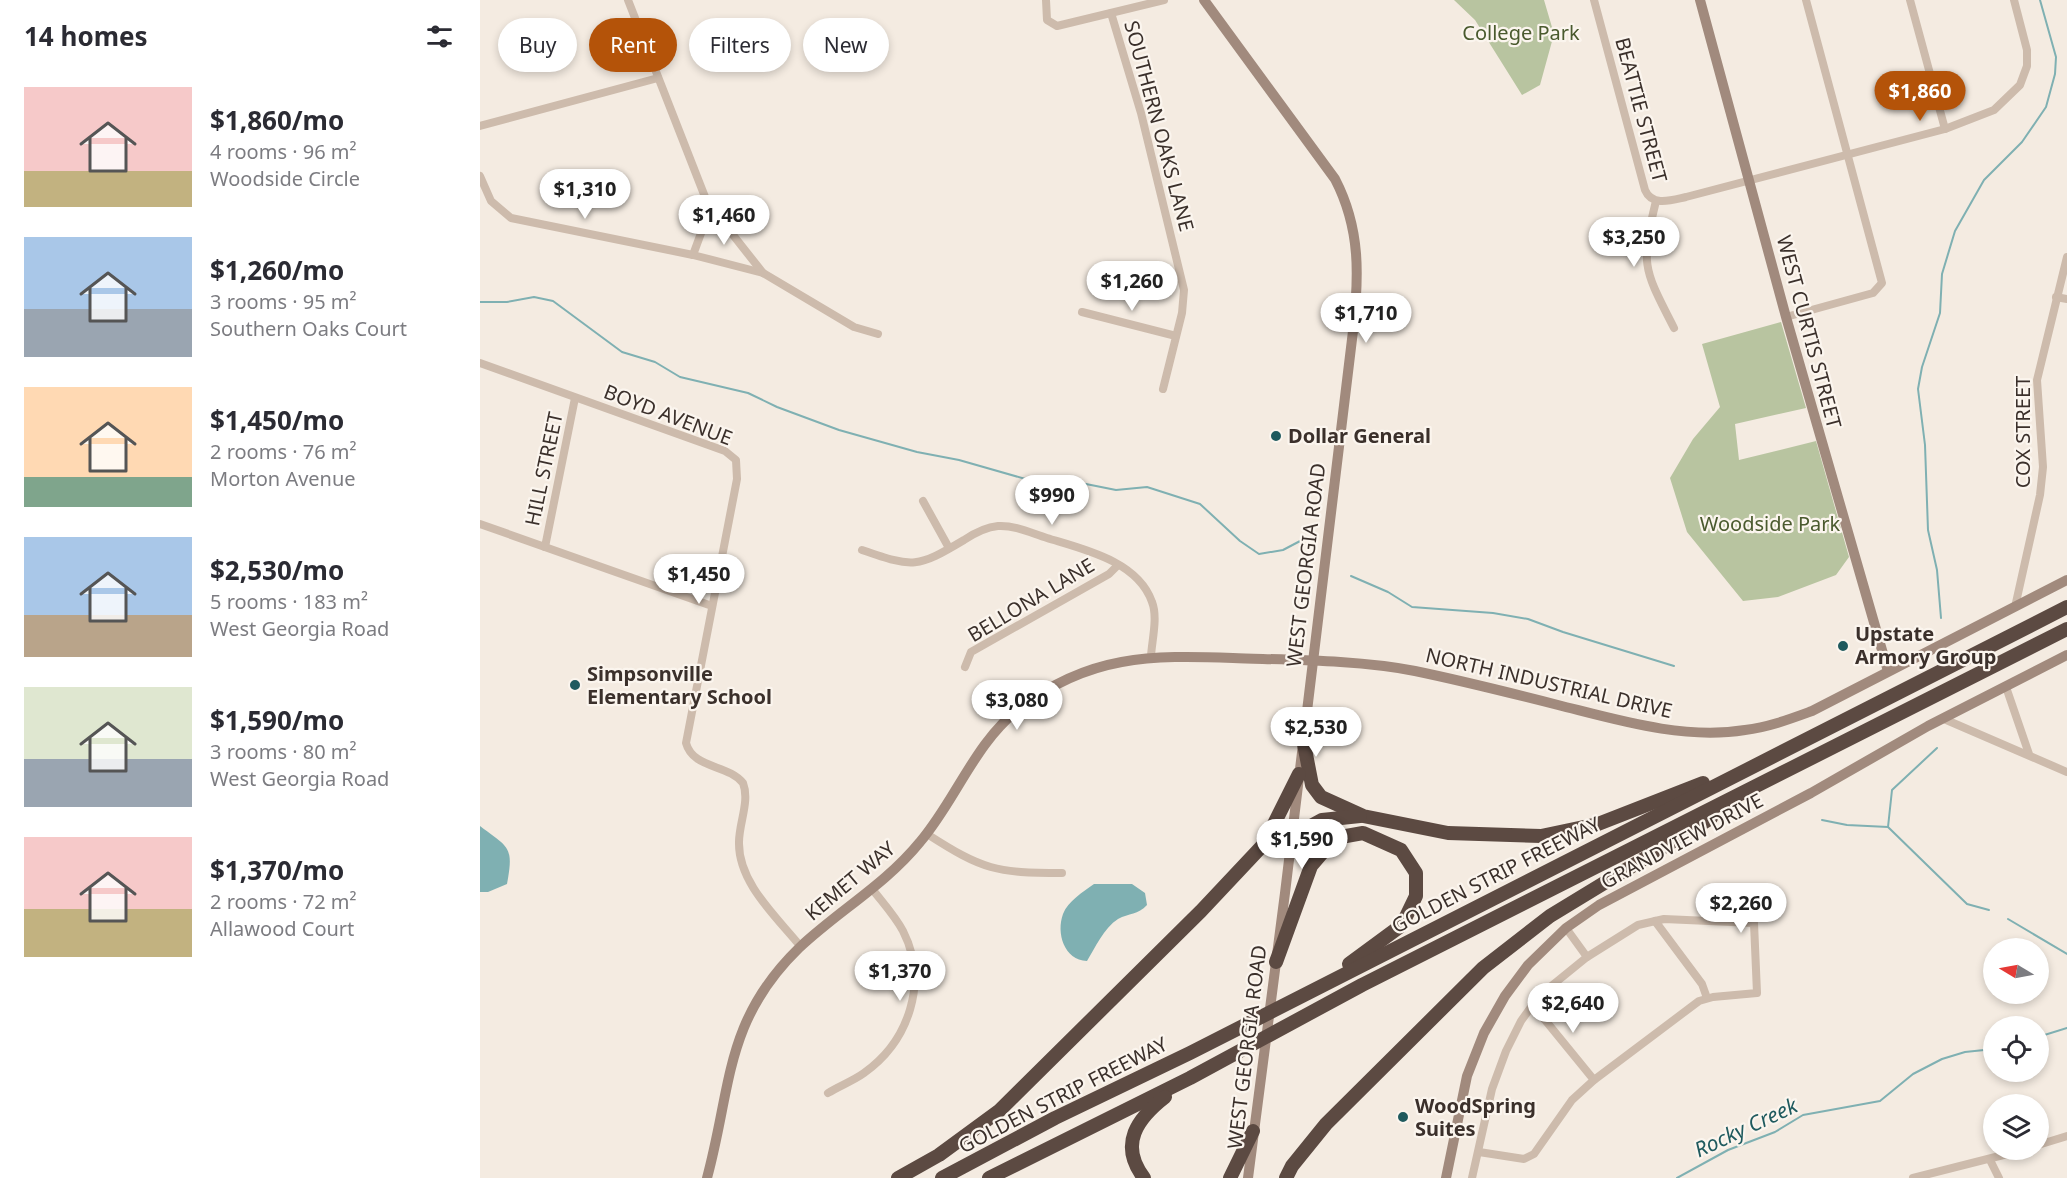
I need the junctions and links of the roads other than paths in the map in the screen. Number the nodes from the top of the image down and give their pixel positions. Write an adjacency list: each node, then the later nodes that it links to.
1 (628, 0): 11 (street)
2 (1046, 0): 10 (street)
3 (1164, 0): 10 (street)
4 (1204, 0): 45 (street, WEST GEORGIA ROAD)
5 (1594, 0): 17 (street, BEATTIE STREET)
6 (1700, 0): 16 (street, WEST CURTIS STREET)
7 (1806, 0): 14 (street)
8 (1910, 0): 13 (street)
9 (2014, 0): 13 (street, BEATTIE STREET)
10 (1111, 13): 28 (street, SOUTHERN OAKS LANE)
11 (658, 78): 12 (street); 18 (street)
12 (480, 126)
13 (1945, 129): 14 (street, BEATTIE STREET)
14 (1848, 153): 16 (street, BEATTIE STREET); 25 (street)
15 (480, 176): 19 (street)
16 (1749, 179): 17 (street, BEATTIE STREET); 25 (street, WEST CURTIS STREET)
17 (1656, 201): 26 (street)
18 (707, 202): 19 (street); 21 (street)
19 (693, 255): 21 (street)
20 (2067, 257): 22 (street, COX STREET)
21 (763, 273): 27 (street)
22 (2056, 297): 23 (street); 40 (street, COX STREET)
23 (2067, 299)
24 (1082, 312): 28 (street)
25 (1786, 317): 47 (street, WEST CURTIS STREET)
26 (1674, 328)
27 (878, 334)
28 (1176, 336): 30 (street, SOUTHERN OAKS LANE)
29 (480, 363): 31 (street, BOYD AVENUE)
30 (1163, 389)
31 (575, 398): 34 (street, HILL STREET); 39 (street, BOYD AVENUE)
32 (923, 501): 35 (street)
33 (480, 524): 34 (street)
34 (545, 547): 39 (street)
35 (949, 548): 36 (street); 37 (street)
36 (862, 549)
37 (1118, 565): 44 (street); 46 (street, BELLONA LANE)
38 (2067, 580): 40 (street, NORTH INDUSTRIAL DRIVE)
39 (712, 606): 63 (street, BOYD AVENUE)
40 (2015, 607): 47 (street, NORTH INDUSTRIAL DRIVE)
41 (2067, 607): 52 (highway, GOLDEN STRIP FREEWAY)
42 (2067, 629): 55 (highway, GOLDEN STRIP FREEWAY)
43 (2067, 655): 48 (street, GRANDVIEW DRIVE)
44 (1151, 656): 45 (street, KEMET WAY); 57 (street, KEMET WAY)
45 (1313, 662): 47 (street, NORTH INDUSTRIAL DRIVE); 50 (street, WEST GEORGIA ROAD)
46 (965, 666)
47 (1888, 671)
48 (2006, 687): 49 (street, GRANDVIEW DRIVE); 51 (street)
49 (1944, 719): 51 (street); 62 (street, GRANDVIEW DRIVE)
50 (1303, 739): 54 (street, WEST GEORGIA ROAD); 56 (highway)
51 (2029, 754): 53 (street)
52 (1766, 759): 56 (highway); 66 (highway, GOLDEN STRIP FREEWAY)
53 (2067, 772)
54 (1299, 774): 58 (street, WEST GEORGIA ROAD); 79 (highway)
55 (1780, 774): 69 (highway, GOLDEN STRIP FREEWAY); 85 (highway)
56 (1363, 816): 58 (highway)
57 (927, 834): 59 (street); 60 (street, KEMET WAY)
58 (1291, 837): 65 (street, WEST GEORGIA ROAD)
59 (1062, 873)
60 (873, 890): 63 (street, KEMET WAY); 71 (street)
61 (1655, 921): 64 (street); 67 (street); 67 (street)
62 (1566, 928): 64 (street); 86 (street, GRANDVIEW DRIVE)
63 (801, 947): 78 (street, KEMET WAY)
64 (1587, 957): 68 (street)
65 (1276, 962): 66 (highway); 72 (street, WEST GEORGIA ROAD)
66 (1314, 989): 80 (highway, GOLDEN STRIP FREEWAY)
67 (1707, 998): 70 (street)
68 (1532, 1004): 70 (street); 75 (street)
69 (1190, 1078): 81 (highway, GOLDEN STRIP FREEWAY); 82 (highway)
70 (1594, 1080): 75 (street)
71 (828, 1093)
72 (1253, 1131): 83 (highway); 84 (street, WEST GEORGIA ROAD)
73 (2067, 1136): 74 (street)
74 (2049, 1142)
75 (1479, 1152): 87 (street)
76 (1993, 1160): 77 (street)
77 (1990, 1161): 88 (street); 89 (street)
78 (707, 1178)
79 (898, 1178)
80 (942, 1178)
81 (990, 1178)
82 (1144, 1178)
83 (1230, 1178)
84 (1248, 1178)
85 (1286, 1178)
86 (1446, 1178)
87 (1472, 1178)
88 (1913, 1178)
89 (1999, 1178)

